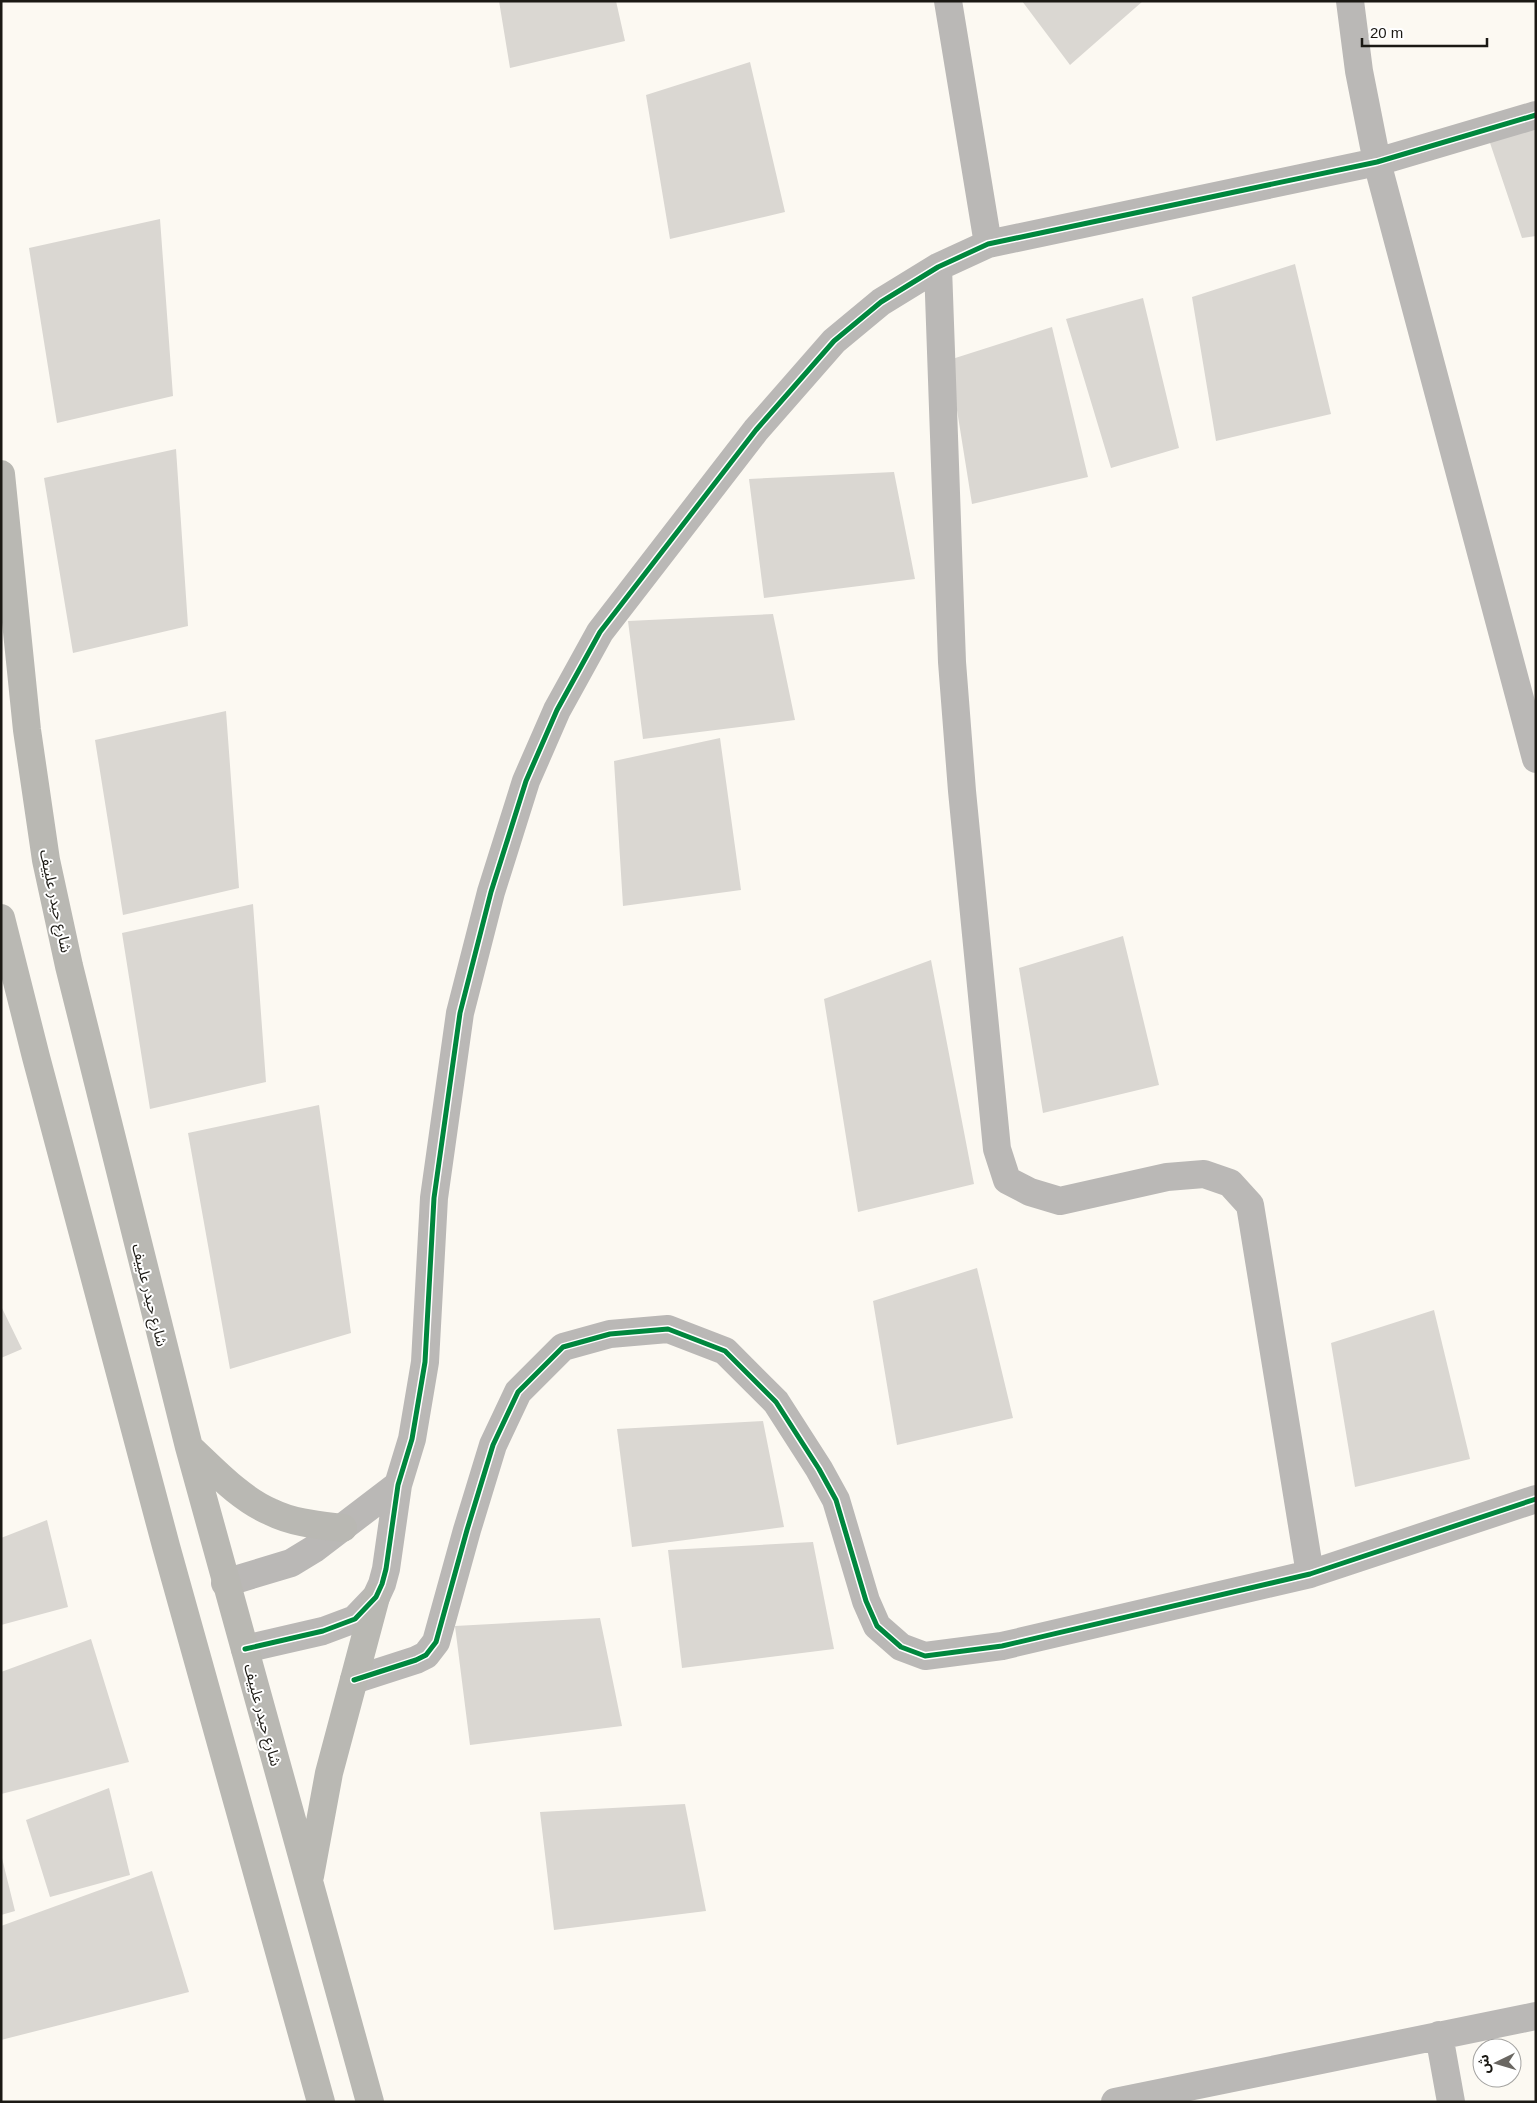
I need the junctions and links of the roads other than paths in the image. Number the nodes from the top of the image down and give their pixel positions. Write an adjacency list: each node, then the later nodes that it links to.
1 (948, 1): 5 (street)
2 (1350, 1): 4 (street)
3 (1536, 115): 4 (street)
4 (1377, 162): 5 (street); 8 (street)
5 (988, 244): 6 (street)
6 (938, 267): 11 (street); 14 (street)
7 (1, 474): 10 (main road, شارع حيدر علييف)
8 (1536, 760)
9 (1, 918): 22 (main road)
10 (189, 1447): 13 (main road); 15 (main road, شارع حيدر علييف)
11 (398, 1485): 13 (street); 16 (street)
12 (1536, 1499): 14 (street)
13 (343, 1528): 15 (street)
14 (1310, 1574): 18 (street)
15 (225, 1583): 17 (main road, شارع حيدر علييف)
16 (376, 1597): 17 (street); 18 (main road)
17 (244, 1649): 19 (main road, شارع حيدر علييف)
18 (354, 1680): 19 (main road)
19 (309, 1883): 23 (main road, شارع حيدر علييف)
20 (1536, 2016): 21 (street)
21 (1439, 2035): 24 (street); 25 (street)
22 (321, 2102)
23 (370, 2102)
24 (1115, 2102)
25 (1451, 2102)

